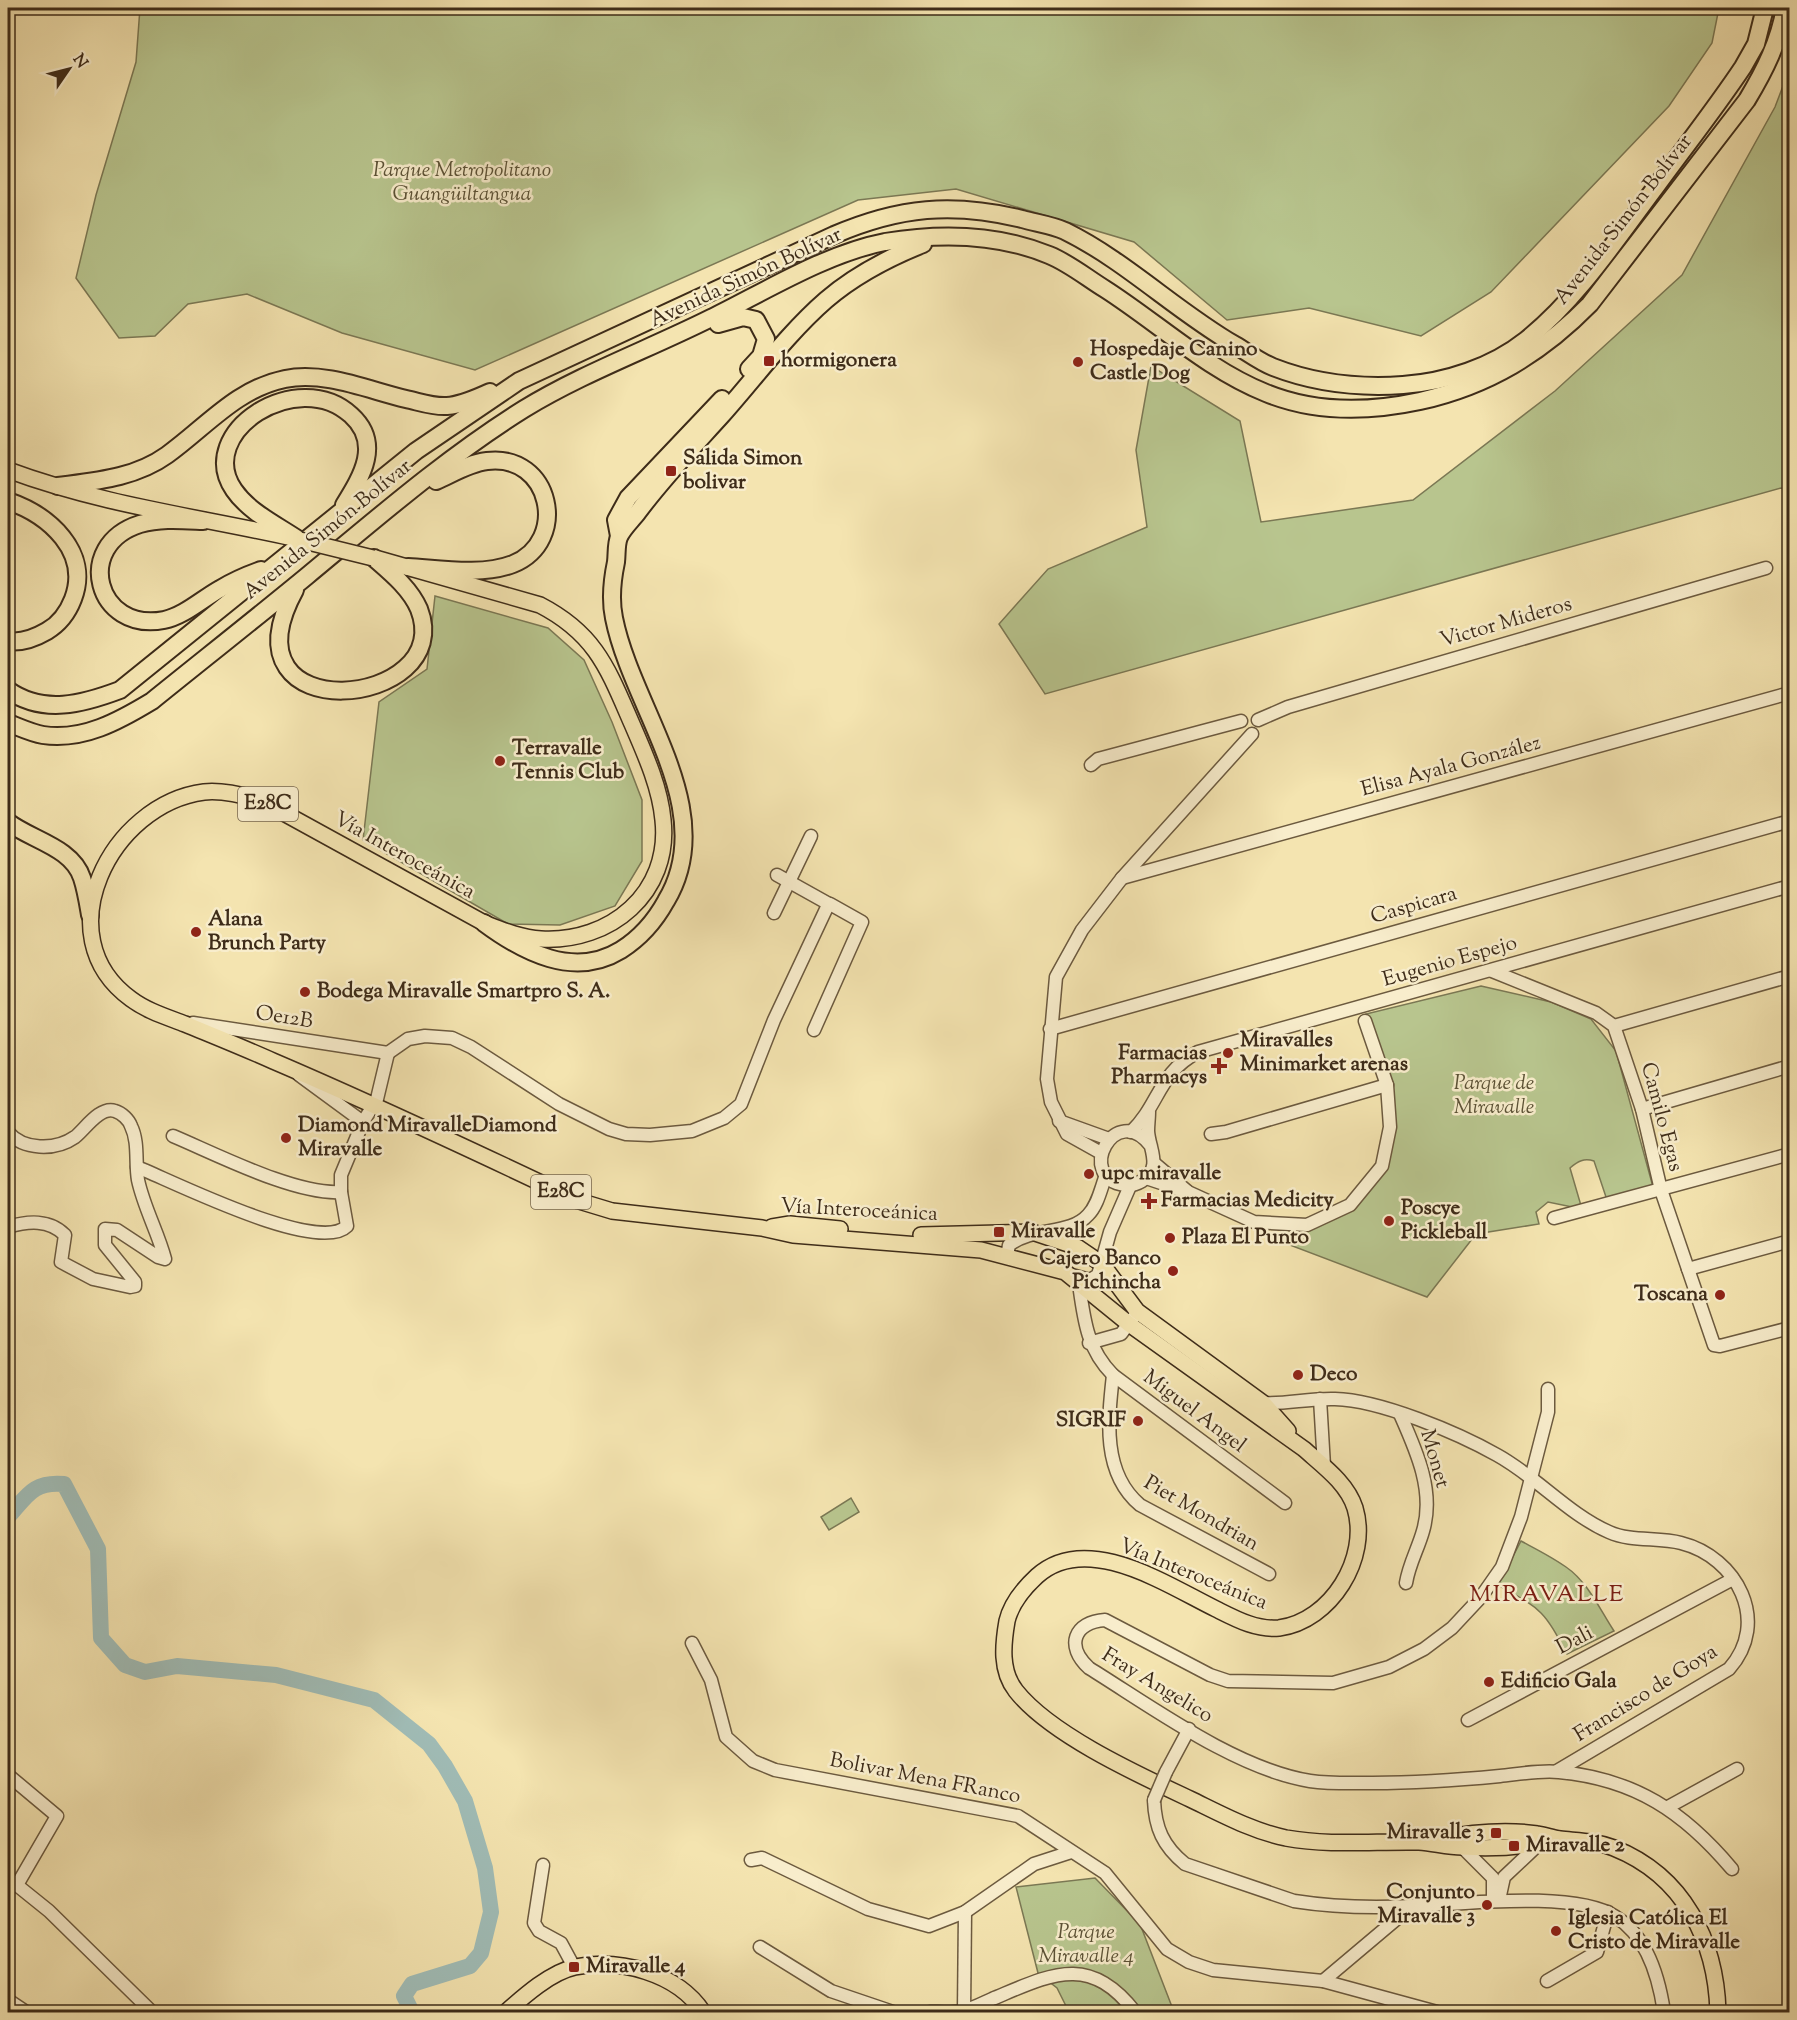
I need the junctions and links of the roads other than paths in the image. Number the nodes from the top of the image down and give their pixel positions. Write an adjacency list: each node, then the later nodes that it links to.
1 (1765, 8): 5 (highway, Avenida Simón Bolívar)
2 (1785, 8): 3 (highway, Avenida Simón Bolívar)
3 (944, 236): 4 (highway, Avenida Simón Bolívar); 12 (highway)
4 (674, 337): 8 (highway, Avenida Simón Bolívar); 12 (highway)
5 (519, 381): 7 (highway); 10 (highway, Avenida Simón Bolívar)
6 (8, 470): 7 (main road, Vía Interoceánica / E28C)
7 (58, 486): 11 (main road, Vía Interoceánica / E28C)
8 (408, 494): 16 (highway); 18 (highway, Avenida Simón Bolívar)
9 (8, 501): 19 (highway)
10 (338, 516): 13 (highway); 15 (highway, Avenida Simón Bolívar)
11 (203, 521): 13 (main road, Vía Interoceánica / E28C); 15 (highway)
12 (619, 536): 39 (highway)
13 (299, 540): 14 (main road, Vía Interoceánica / E28C, bridge)
14 (373, 558): 16 (main road, Vía Interoceánica / E28C); 18 (highway)
15 (274, 566): 20 (highway, Avenida Simón Bolívar)
16 (408, 567): 39 (main road, Vía Interoceánica / E28C)
17 (1766, 568): 22 (street, Victor Mideros)
18 (298, 583): 24 (highway, Avenida Simón Bolívar)
19 (8, 641)
20 (8, 690)
21 (1790, 693): 31 (street, Elisa Ayala González)
22 (1258, 720): 23 (street, Victor Mideros); 25 (street)
23 (1241, 721): 25 (street); 26 (street, Victor Mideros)
24 (8, 723)
25 (1252, 734): 30 (street)
26 (1091, 765)
27 (1790, 820): 45 (street, Caspicara)
28 (8, 822): 38 (highway)
29 (811, 836): 34 (street)
30 (1148, 848): 31 (street); 33 (street)
31 (1162, 865): 33 (street, Elisa Ayala González)
32 (777, 875): 34 (street)
33 (1122, 878): 45 (street)
34 (789, 882): 36 (street); 37 (street)
35 (1790, 886): 40 (street, Eugenio Espejo)
36 (829, 904): 46 (street); 47 (street)
37 (774, 913)
38 (90, 915): 39 (main road, Vía Interoceánica / E28C); 42 (main road, Vía Interoceánica / E28C)
39 (484, 924)
40 (1491, 971): 44 (street); 53 (street, Eugenio Espejo)
41 (1790, 976): 44 (street)
42 (174, 1020): 47 (street, Oe12B); 49 (main road, Vía Interoceánica / E28C)
43 (1365, 1021): 50 (street)
44 (1614, 1026): 52 (street, Camilo Egas)
45 (1050, 1029): 54 (street)
46 (814, 1030)
47 (388, 1053): 51 (street)
48 (1790, 1066): 52 (street)
49 (292, 1069): 51 (main road, Vía Interoceánica / E28C); 55 (street)
50 (1387, 1086): 58 (street); 71 (street)
51 (373, 1107): 55 (street); 74 (main road, Vía Interoceánica / E28C)
52 (1642, 1109): 69 (street, Camilo Egas)
53 (1149, 1112): 57 (street, Eugenio Espejo); 61 (street, Eugenio Espejo)
54 (1059, 1121): 60 (street); 62 (street)
55 (363, 1122): 70 (street)
56 (8, 1132): 65 (street)
57 (1131, 1132): 60 (street); 61 (street)
58 (1211, 1134)
59 (173, 1136): 70 (street)
60 (1108, 1139): 62 (street)
61 (1151, 1146): 64 (street)
62 (1101, 1153): 66 (street)
63 (1790, 1154): 69 (street)
64 (1154, 1163): 67 (street); 71 (street)
65 (137, 1167): 70 (street); 73 (street)
66 (1106, 1175): 68 (street); 75 (street)
67 (1146, 1178): 68 (street); 71 (street)
68 (1130, 1186): 78 (street)
69 (1661, 1190): 72 (street); 79 (street, Camilo Egas)
70 (341, 1192)
71 (1188, 1192)
72 (1554, 1218)
73 (8, 1227)
74 (762, 1228): 75 (main road, Vía Interoceánica); 77 (main road, Vía Interoceánica)
75 (1032, 1232): 77 (street); 78 (main road, Vía Interoceánica)
76 (1790, 1240): 79 (street)
77 (1007, 1256): 80 (main road, Vía Interoceánica)
78 (1102, 1263): 80 (street); 82 (main road, Vía Interoceánica)
79 (1688, 1269): 83 (street, Camilo Egas)
80 (1065, 1272): 81 (main road, Vía Interoceánica)
81 (1079, 1284): 82 (main road, Vía Interoceánica); 84 (street, Miguel Angel)
82 (1133, 1318): 84 (street); 88 (main road, Vía Interoceánica); 89 (main road, Vía Interoceánica)
83 (1790, 1328)
84 (1089, 1343): 85 (street, Miguel Angel)
85 (1113, 1376): 94 (street, Miguel Angel); 95 (street, Piet Mondrian)
86 (1548, 1389): 93 (street, Fray Angelico)
87 (1320, 1399): 89 (street, Francisco de Goya); 90 (street, Francisco de Goya); 92 (street)
88 (1236, 1400): 89 (street, Francisco de Goya); 91 (main road, Vía Interoceánica)
89 (1263, 1403): 91 (main road, Vía Interoceánica)
90 (1400, 1414): 93 (street, Francisco de Goya); 97 (street, Monet)
91 (1304, 1449): 92 (main road, Vía Interoceánica)
92 (1324, 1466): 106 (main road, Vía Interoceánica)
93 (1530, 1476): 96 (street, Francisco de Goya); 100 (street, Fray Angelico)
94 (1285, 1503)
95 (1269, 1574)
96 (1733, 1580): 99 (street, Dali); 102 (street, Francisco de Goya)
97 (1406, 1583)
98 (692, 1643): 109 (street, Bolivar Mena FRanco)
99 (1468, 1720)
100 (1189, 1729): 102 (street, Fray Angelico); 115 (street, bridge)
101 (1737, 1769): 104 (street)
102 (1557, 1771): 104 (street, Fray Angelico)
103 (8, 1775): 113 (street)
104 (1668, 1807): 112 (street, Fray Angelico)
105 (1558, 1839): 106 (main road, Vía Interoceánica); 107 (main road, Vía Interoceánica); 133 (main road, Vía Interoceánica)
106 (1422, 1842): 108 (main road, Vía Interoceánica)
107 (1539, 1844): 108 (main road, Vía Interoceánica); 114 (street)
108 (1462, 1847): 114 (street)
109 (1071, 1852): 116 (street); 120 (street, Bolivar Mena FRanco)
110 (751, 1860): 116 (street)
111 (543, 1865): 119 (street)
112 (1732, 1869)
113 (12, 1882): 125 (street)
114 (1496, 1900): 115 (street); 117 (street)
115 (1412, 1906): 120 (street)
116 (965, 1912): 123 (street)
117 (1608, 1912): 121 (street); 132 (street)
118 (760, 1947): 128 (street)
119 (574, 1967): 126 (main road); 127 (main road)
120 (1323, 1981): 131 (street, Bolivar Mena FRanco)
121 (1547, 1981)
122 (8, 2000): 124 (street)
123 (963, 2012): 129 (street); 130 (street)
124 (26, 2013)
125 (152, 2013)
126 (506, 2013)
127 (703, 2013)
128 (893, 2013)
129 (930, 2013)
130 (1135, 2013)
131 (1437, 2013)
132 (1664, 2013)
133 (1718, 2013)

